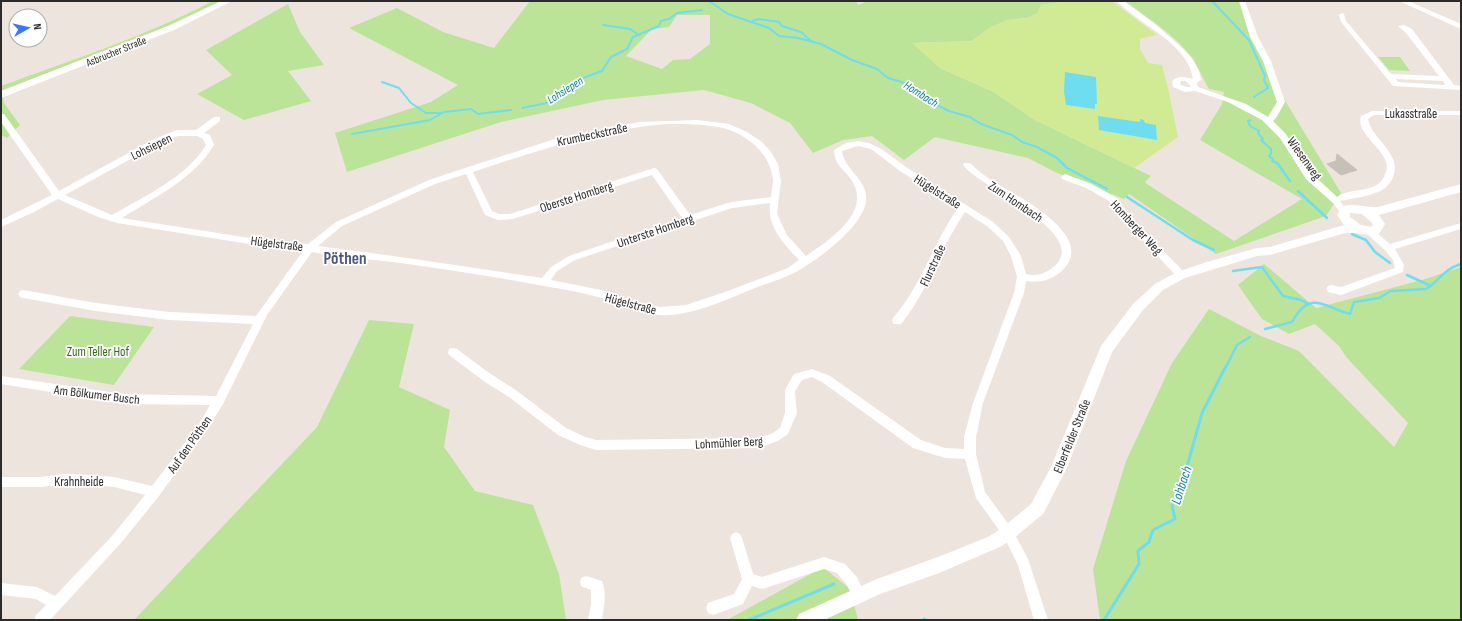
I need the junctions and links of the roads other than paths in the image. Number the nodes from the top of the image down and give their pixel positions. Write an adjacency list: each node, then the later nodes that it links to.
1 (228, 1): 12 (main road, Asbrucher Straße)
2 (1120, 1): 16 (street, Wiesenweg)
3 (1242, 1): 16 (street)
4 (1402, 1): 7 (street)
5 (1342, 15): 8 (street)
6 (1402, 26): 9 (street)
7 (1461, 27)
8 (1389, 76): 9 (street); 10 (street)
9 (1445, 79): 10 (street)
10 (1451, 87): 11 (street)
11 (1461, 88)
12 (1, 95)
13 (1461, 113): 24 (street, Lukasstraße)
14 (1, 116): 22 (street)
15 (216, 119): 17 (street)
16 (1270, 119): 24 (street, Wiesenweg); 28 (street, Wiesenweg)
17 (198, 133): 22 (street, Lohsiepen); 30 (street)
18 (967, 165): 40 (street, Zum Hombach)
19 (468, 170): 25 (street, Krumbeckstraße); 29 (street, Oberste Homberg); 35 (street, Krumbeckstraße)
20 (1065, 177): 39 (street, Homberger Weg)
21 (1461, 188): 23 (main road)
22 (57, 195): 30 (street, Hügelstraße); 31 (street, Lohsiepen)
23 (1432, 196): 27 (main road); 34 (main road)
24 (1342, 198): 27 (street, Wiesenweg)
25 (775, 199): 29 (street, Unterste Homberg); 38 (street, Krumbeckstraße)
26 (964, 207): 38 (street, Hügelstraße); 40 (street, Hügelstraße); 45 (street, Flurstraße)
27 (1363, 211): 28 (main road, Elberfelder Straße); 34 (main road)
28 (1344, 216): 33 (main road); 37 (main road, Elberfelder Straße)
29 (687, 218): 41 (street, Unterste Homberg)
30 (113, 219): 35 (street, Hügelstraße)
31 (1, 224)
32 (1461, 226): 36 (street)
33 (1355, 228): 34 (main road); 37 (main road, Elberfelder Straße)
34 (1375, 230): 36 (street)
35 (310, 248): 41 (street, Hügelstraße); 44 (street, Auf den Pöthen)
36 (1388, 248): 42 (street)
37 (1257, 252): 39 (main road, Elberfelder Straße)
38 (805, 261): 41 (street, Hügelstraße)
39 (1181, 275): 52 (main road, Elberfelder Straße)
40 (1022, 277): 49 (street, Hügelstraße)
41 (544, 282)
42 (1331, 289)
43 (23, 294): 44 (street)
44 (259, 320): 48 (street, Auf den Pöthen)
45 (897, 321)
46 (453, 352): 49 (street, Lohmühler Berg)
47 (1, 380): 48 (street, Am Bölkumer Busch)
48 (219, 401): 51 (street, Auf den Pöthen)
49 (970, 454): 52 (street)
50 (1, 482): 51 (street, Krahnheide)
51 (155, 492): 58 (street, Auf den Pöthen)
52 (1008, 533): 57 (main road, Elberfelder Straße); 63 (street)
53 (736, 538): 54 (street)
54 (749, 579): 57 (street); 59 (street)
55 (586, 582): 61 (street)
56 (1, 589): 58 (street)
57 (859, 595): 62 (main road, Elberfelder Straße)
58 (57, 604): 60 (street, Auf den Pöthen)
59 (713, 608)
60 (40, 620)
61 (595, 620)
62 (805, 620)
63 (1041, 620)

